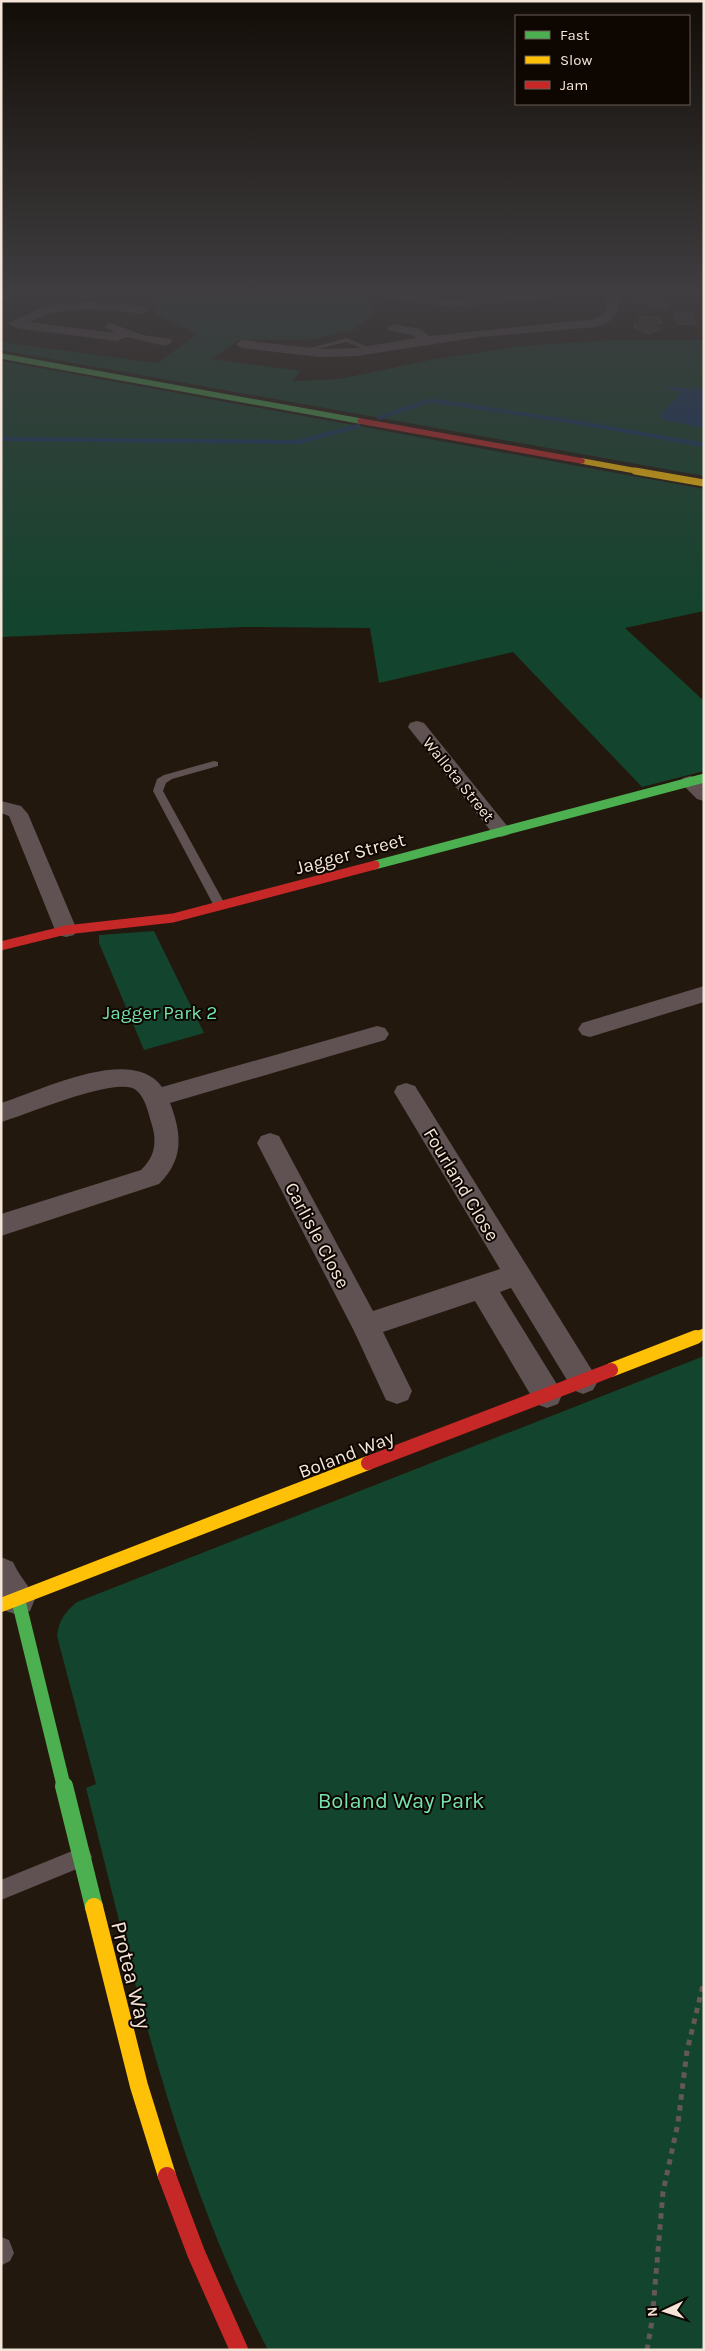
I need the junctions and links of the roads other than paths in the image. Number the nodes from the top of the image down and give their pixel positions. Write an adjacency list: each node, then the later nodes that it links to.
1 (255, 402): 2 (street)
2 (704, 483)
3 (417, 727): 7 (street, Wallota Street)
4 (214, 764): 8 (lane)
5 (699, 785): 7 (street, Jagger Street)
6 (1, 807): 9 (street)
7 (501, 832): 8 (street, Jagger Street)
8 (220, 906): 9 (street, Jagger Street)
9 (66, 930): 10 (street, Jagger Street)
10 (1, 946)
11 (704, 994): 12 (street)
12 (590, 1029)
13 (377, 1034): 15 (street)
14 (406, 1092): 19 (street, Fourland Close)
15 (155, 1098): 16 (street); 18 (street)
16 (1, 1113)
17 (270, 1143): 21 (street, Carlisle Close)
18 (1, 1225)
19 (518, 1275): 20 (street); 23 (street, Fourland Close)
20 (482, 1287): 21 (street); 25 (street)
21 (366, 1326): 24 (street, Carlisle Close)
22 (704, 1334): 23 (street, Boland Way)
23 (584, 1381): 25 (street, Boland Way)
24 (397, 1391)
25 (547, 1395): 26 (street, Boland Way)
26 (7, 1592): 27 (street, Protea Way)
27 (82, 1856): 28 (lane); 31 (street, Protea Way)
28 (2, 1886)
29 (1, 2248): 30 (lane)
30 (2, 2253)
31 (239, 2350)

